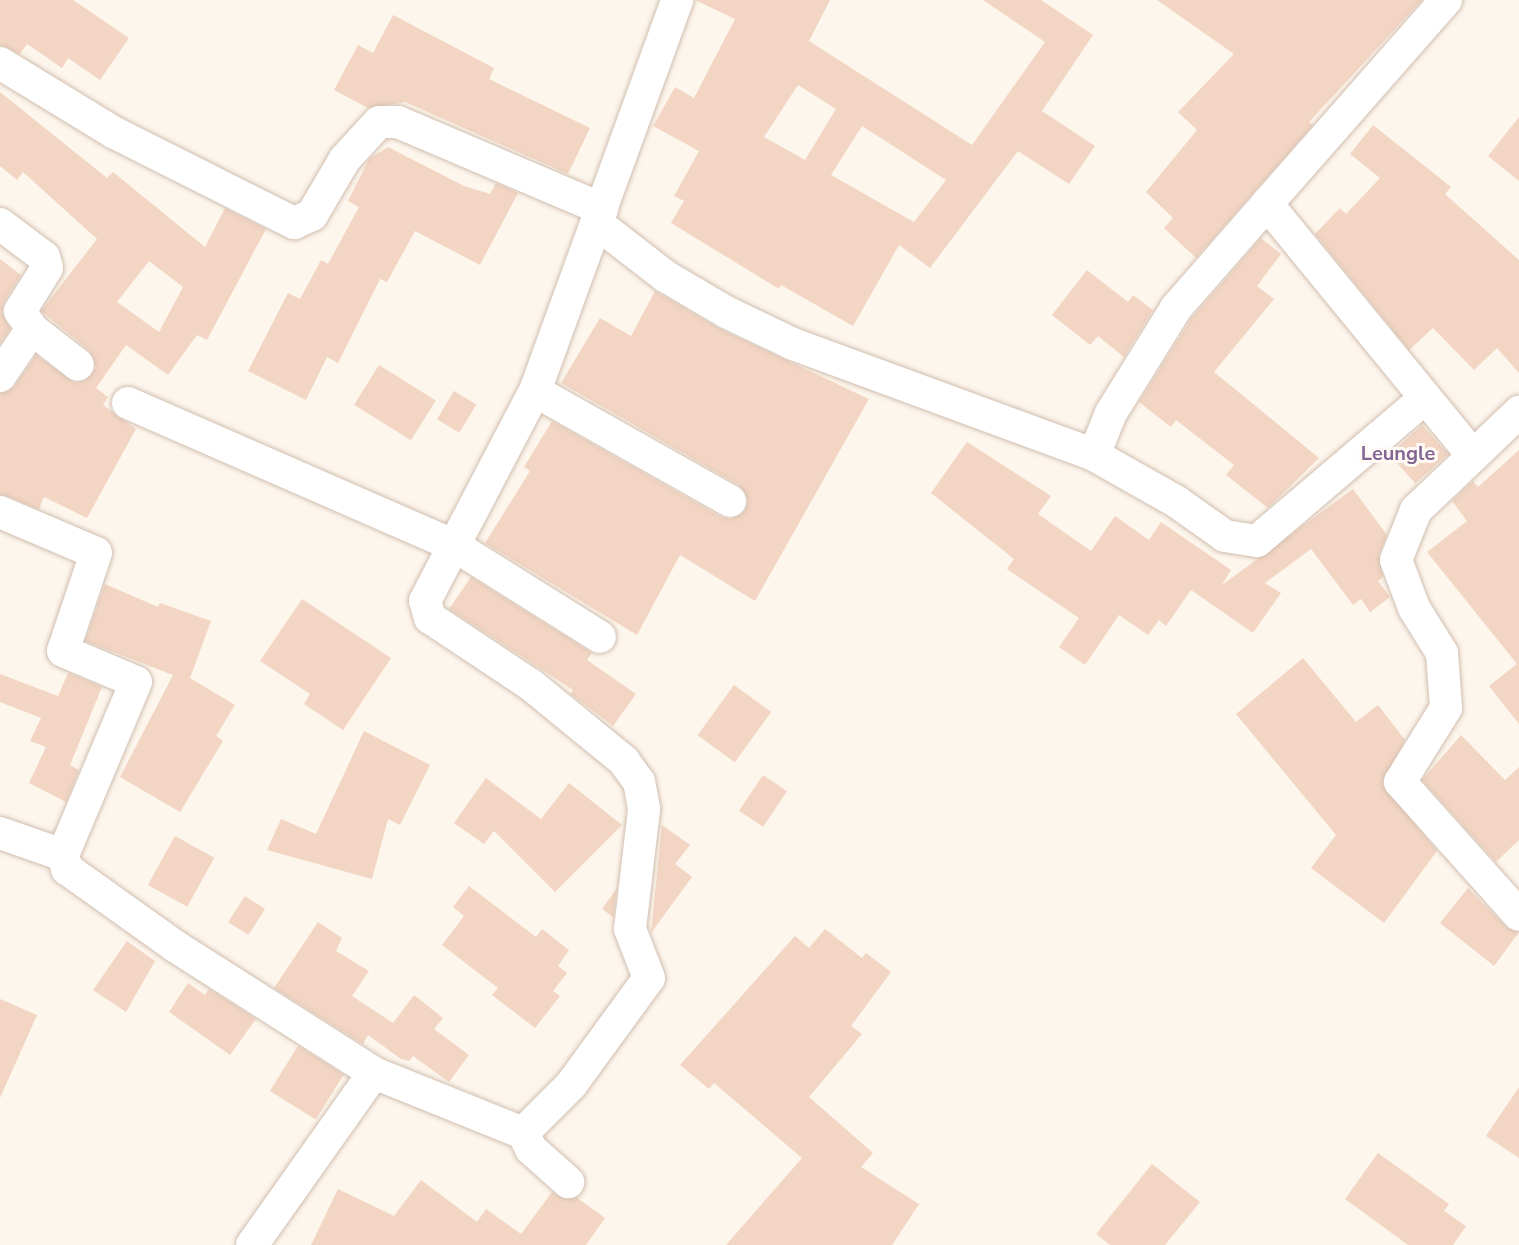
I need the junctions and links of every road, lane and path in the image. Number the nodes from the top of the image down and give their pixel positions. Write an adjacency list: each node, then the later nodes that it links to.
1 (677, 0): 5 (street)
2 (1446, 0): 4 (street)
3 (0, 63): 5 (street)
4 (1267, 204): 11 (street); 14 (street)
5 (600, 217): 10 (street); 14 (street)
6 (0, 224): 7 (street)
7 (32, 329): 8 (street); 9 (street)
8 (78, 365)
9 (0, 376)
10 (535, 392): 16 (street); 18 (street)
11 (1424, 399): 14 (street); 15 (street)
12 (128, 403): 18 (street)
13 (1519, 412): 15 (street)
14 (1094, 455)
15 (1473, 456): 22 (street)
16 (730, 501)
17 (0, 512): 21 (street)
18 (454, 546): 19 (street); 24 (street)
19 (600, 637)
20 (0, 833): 21 (street)
21 (63, 855): 23 (street)
22 (1519, 915)
23 (374, 1073): 24 (street); 26 (street)
24 (523, 1133): 25 (street)
25 (568, 1182)
26 (252, 1245)

